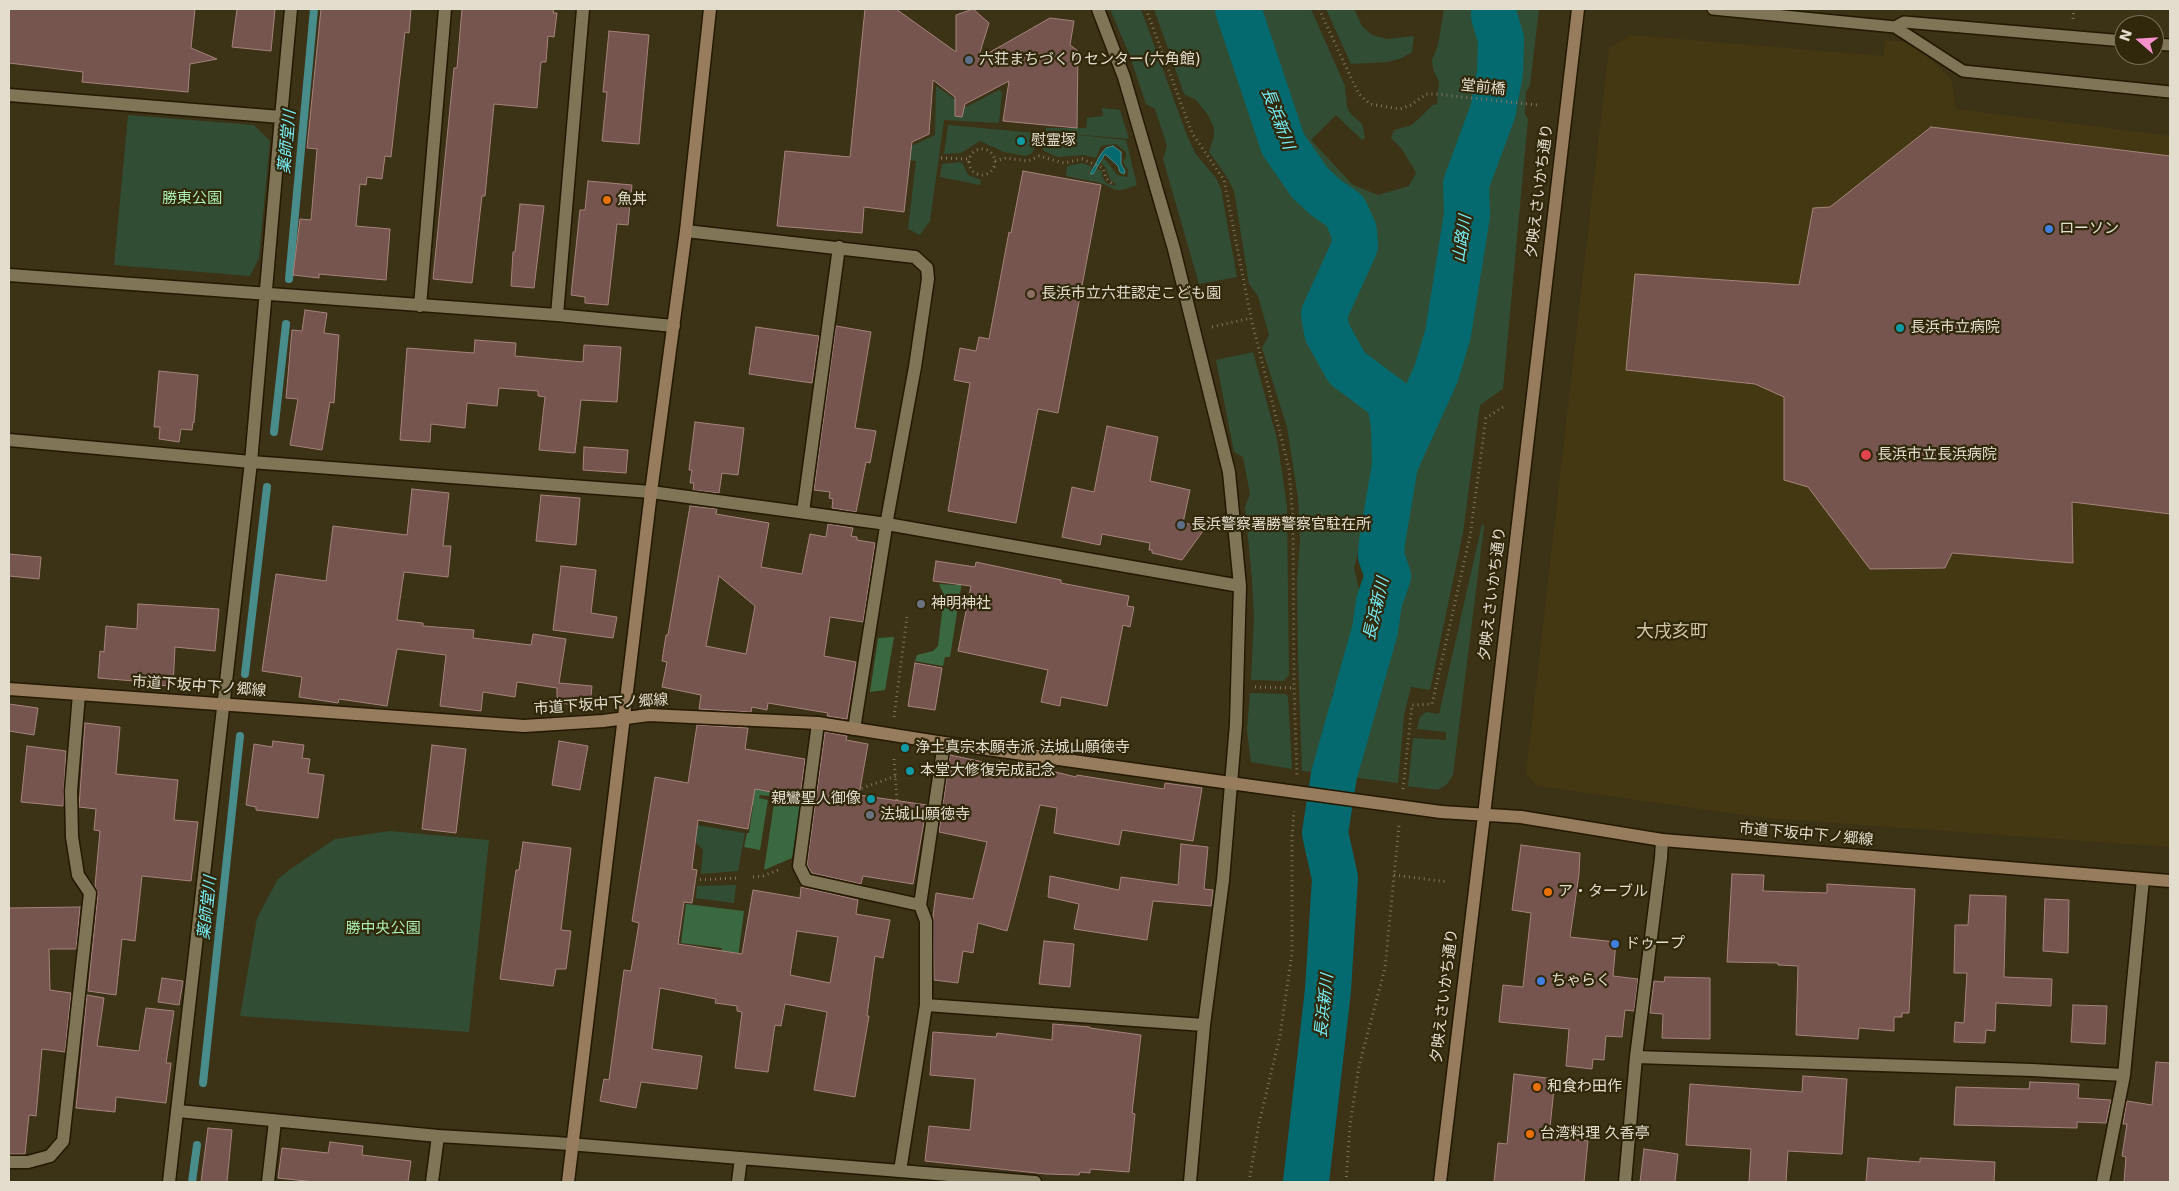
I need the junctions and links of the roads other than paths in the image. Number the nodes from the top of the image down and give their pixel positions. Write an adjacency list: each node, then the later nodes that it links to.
1 (291, 9): 12 (street)
2 (445, 9): 17 (street)
3 (583, 9): 18 (street)
4 (710, 9): 13 (street)
5 (1098, 9): 25 (street)
6 (1578, 9): 34 (street, 夕映えさいかち通り)
7 (1712, 9): 8 (lane)
8 (1895, 27): 9 (lane); 10 (lane)
9 (2114, 40)
10 (2170, 92)
11 (9, 95): 12 (street)
12 (281, 117): 16 (street)
13 (686, 231): 14 (street); 19 (street)
14 (839, 247): 23 (street); 24 (street)
15 (9, 275): 16 (street)
16 (266, 294): 17 (street); 21 (street)
17 (420, 306): 18 (street)
18 (557, 315): 19 (street)
19 (674, 326): 22 (street)
20 (9, 440): 21 (street)
21 (251, 462): 22 (street); 28 (street)
22 (652, 492): 23 (street); 29 (street)
23 (802, 512): 24 (street)
24 (887, 524): 25 (street); 31 (street)
25 (1240, 586): 33 (street)
26 (9, 689): 27 (street, 市道下坂中下ノ郷線)
27 (79, 694): 28 (street, 市道下坂中下ノ郷線); 48 (street)
28 (222, 705): 29 (street, 市道下坂中下ノ郷線); 43 (street)
29 (624, 718): 30 (street, 市道下坂中下ノ郷線); 46 (street)
30 (818, 724): 31 (street, 市道下坂中下ノ郷線); 38 (street)
31 (854, 729): 32 (street, 市道下坂中下ノ郷線)
32 (944, 743): 33 (street, 市道下坂中下ノ郷線); 38 (street)
33 (1230, 783): 34 (street, 市道下坂中下ノ郷線, bridge); 40 (street)
34 (1484, 815): 35 (street, 市道下坂中下ノ郷線); 57 (street, 夕映えさいかち通り)
35 (1662, 840): 36 (street, 市道下坂中下ノ郷線); 41 (street)
36 (2143, 879): 37 (street, 市道下坂中下ノ郷線); 42 (street)
37 (2170, 881)
38 (920, 905): 39 (street)
39 (926, 1005): 40 (street); 49 (street)
40 (1204, 1025): 56 (street)
41 (1636, 1057): 42 (street); 58 (street)
42 (2124, 1075): 59 (street)
43 (178, 1112): 44 (street); 50 (street)
44 (275, 1121): 45 (street); 51 (street)
45 (438, 1136): 46 (street); 52 (street)
46 (572, 1146): 47 (street); 53 (street)
47 (741, 1158): 49 (street); 54 (street)
48 (9, 1162)
49 (900, 1171): 55 (street)
50 (169, 1182)
51 (268, 1182)
52 (432, 1182)
53 (568, 1182)
54 (738, 1182)
55 (1035, 1182)
56 (1190, 1182)
57 (1440, 1182)
58 (1625, 1182)
59 (2103, 1182)

